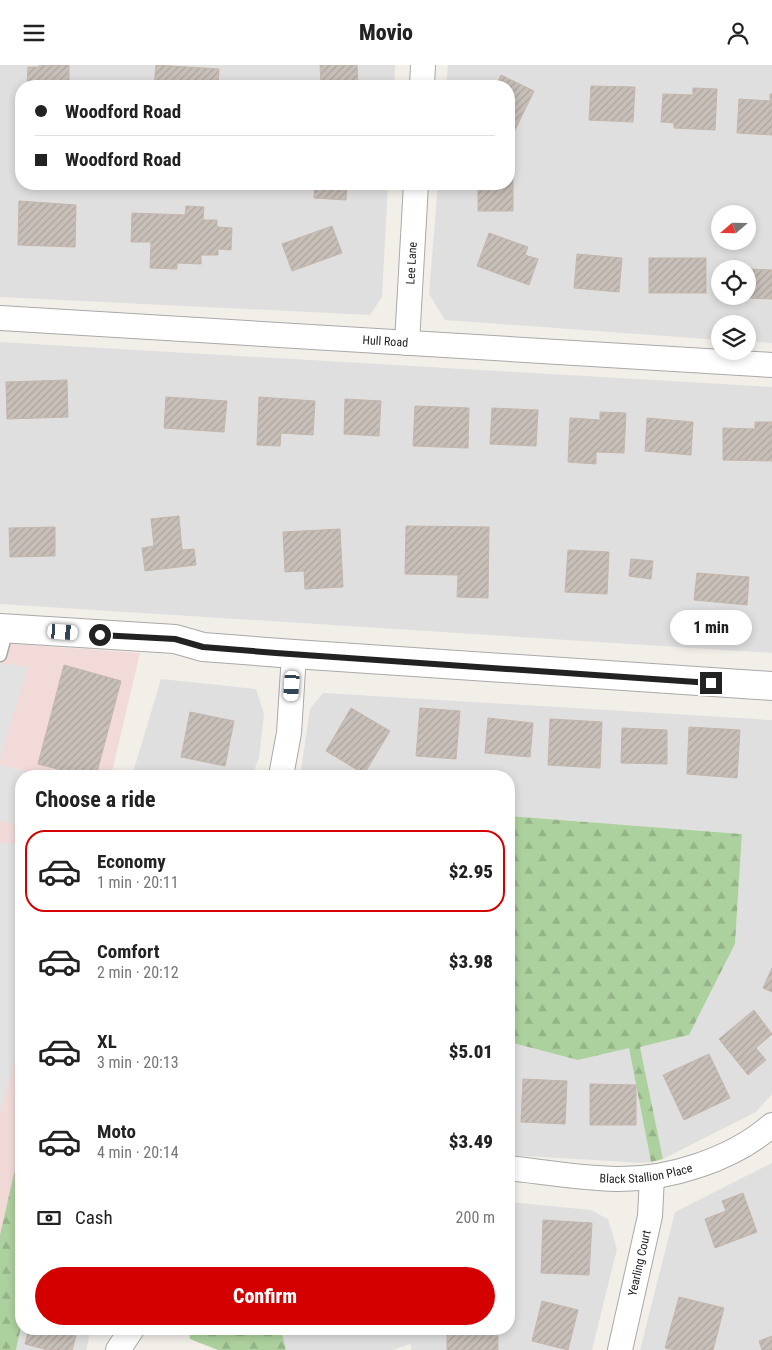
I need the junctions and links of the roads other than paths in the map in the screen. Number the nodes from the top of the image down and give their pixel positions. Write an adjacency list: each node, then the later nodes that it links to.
1 (423, 65): 2 (street)
2 (422, 80)
3 (416, 190): 5 (street, Lee Lane)
4 (0, 318): 5 (street, Hull Road)
5 (407, 343): 6 (street, Hull Road)
6 (772, 365)
7 (4, 629): 8 (street); 9 (lane)
8 (294, 654): 10 (street); 11 (street)
9 (0, 655)
10 (772, 686)
11 (282, 770)
12 (772, 1125): 14 (street, Black Stallion Place)
13 (515, 1169): 14 (street, Black Stallion Place)
14 (652, 1177): 17 (street, Yearling Court)
15 (128, 1335): 16 (street)
16 (118, 1350)
17 (620, 1350)

